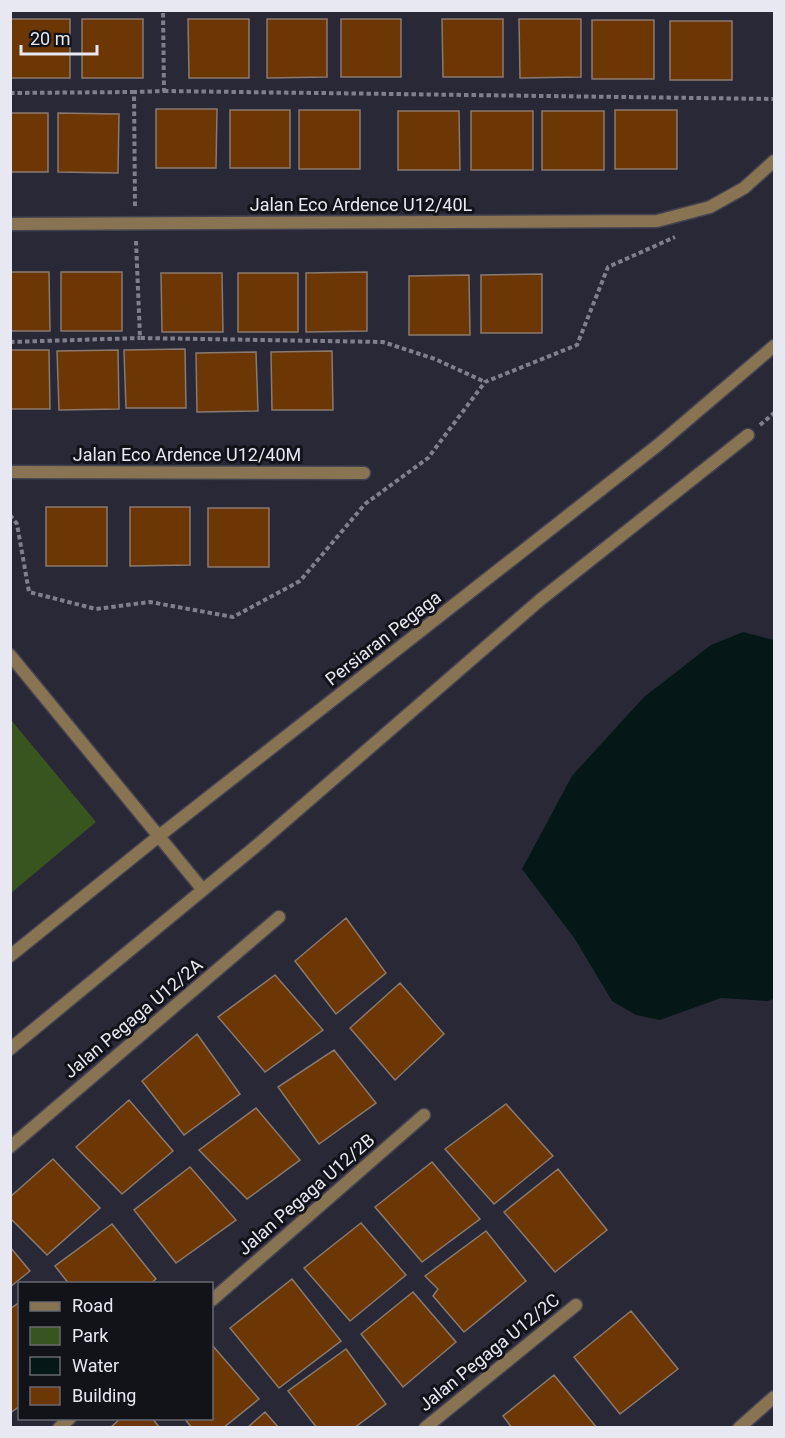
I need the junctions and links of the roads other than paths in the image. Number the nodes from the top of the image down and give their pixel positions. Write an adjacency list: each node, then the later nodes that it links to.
1 (774, 161): 2 (street, Jalan Eco Ardence U12/40L)
2 (10, 224)
3 (774, 346): 8 (street, Persiaran Pegaga)
4 (748, 435): 9 (street)
5 (10, 472): 6 (street, Jalan Eco Ardence U12/40M)
6 (364, 473)
7 (10, 655): 8 (street)
8 (159, 836): 9 (street); 11 (street, Persiaran Pegaga)
9 (203, 890): 12 (street)
10 (279, 917): 14 (street, Jalan Pegaga U12/2A)
11 (10, 956)
12 (10, 1050)
13 (424, 1115): 15 (street, Jalan Pegaga U12/2B)
14 (10, 1147)
15 (213, 1299)
16 (576, 1305): 18 (street, Jalan Pegaga U12/2C)
17 (774, 1397): 19 (street)
18 (425, 1428)
19 (739, 1428)

